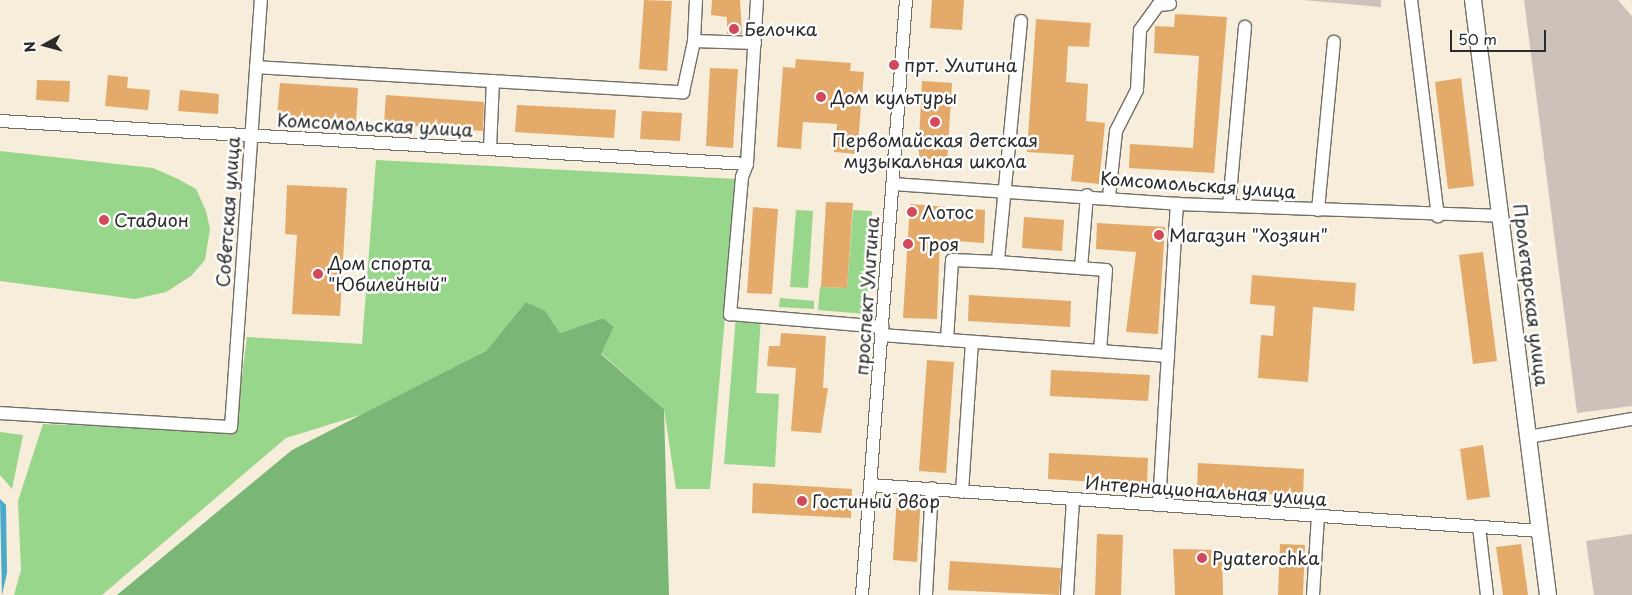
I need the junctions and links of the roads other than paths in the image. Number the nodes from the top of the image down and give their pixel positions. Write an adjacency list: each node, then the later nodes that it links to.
1 (260, 0): 13 (street, Советская улица)
2 (696, 0): 10 (street)
3 (757, 0): 12 (street)
4 (906, 0): 19 (street, проспект Улитина)
5 (1411, 0): 26 (street)
6 (1473, 0): 27 (main road, Пролетарская улица)
7 (1170, 4): 22 (street)
8 (1021, 21): 20 (street)
9 (1245, 27): 24 (street)
10 (694, 41): 12 (street); 14 (street)
11 (1334, 42): 25 (street)
12 (755, 43): 18 (street)
13 (256, 67): 14 (street); 16 (street, Советская улица)
14 (493, 80): 17 (street)
15 (0, 121): 16 (street, Комсомольская улица)
16 (250, 135): 17 (street, Комсомольская улица); 35 (street, Советская улица)
17 (490, 149): 18 (street, Комсомольская улица)
18 (747, 164): 30 (street)
19 (893, 184): 20 (street, Комсомольская улица); 30 (street, проспект Улитина)
20 (1005, 190): 21 (street, Комсомольская улица); 28 (street)
21 (1086, 195): 22 (street, Комсомольская улица); 29 (street)
22 (1109, 197): 23 (street, Комсомольская улица)
23 (1177, 204): 24 (street, Комсомольская улица); 34 (street)
24 (1229, 206): 25 (street, Комсомольская улица)
25 (1318, 210): 26 (street, Комсомольская улица)
26 (1438, 216): 27 (street, Комсомольская улица)
27 (1500, 216): 37 (main road, Пролетарская улица)
28 (998, 262): 29 (street); 31 (street)
29 (1081, 268): 33 (street)
30 (882, 331): 31 (street); 38 (street, проспект Улитина)
31 (947, 340): 32 (street)
32 (972, 342): 33 (street); 40 (street)
33 (1100, 351): 34 (street)
34 (1168, 356): 42 (street)
35 (0, 413)
36 (1632, 420): 37 (street)
37 (1528, 437): 45 (main road, Пролетарская улица)
38 (870, 485): 39 (street, Интернациональная улица); 46 (street, проспект Улитина)
39 (932, 488): 40 (street, Интернациональная улица); 47 (street)
40 (962, 492): 41 (street, Интернациональная улица)
41 (1073, 499): 42 (street, Интернациональная улица); 48 (street)
42 (1159, 505): 43 (street, Интернациональная улица)
43 (1318, 516): 44 (street, Интернациональная улица); 49 (street)
44 (1480, 527): 45 (street, Интернациональная улица); 50 (street)
45 (1540, 531): 51 (main road, Пролетарская улица)
46 (862, 595)
47 (926, 595)
48 (1068, 595)
49 (1313, 595)
50 (1488, 595)
51 (1548, 595)

